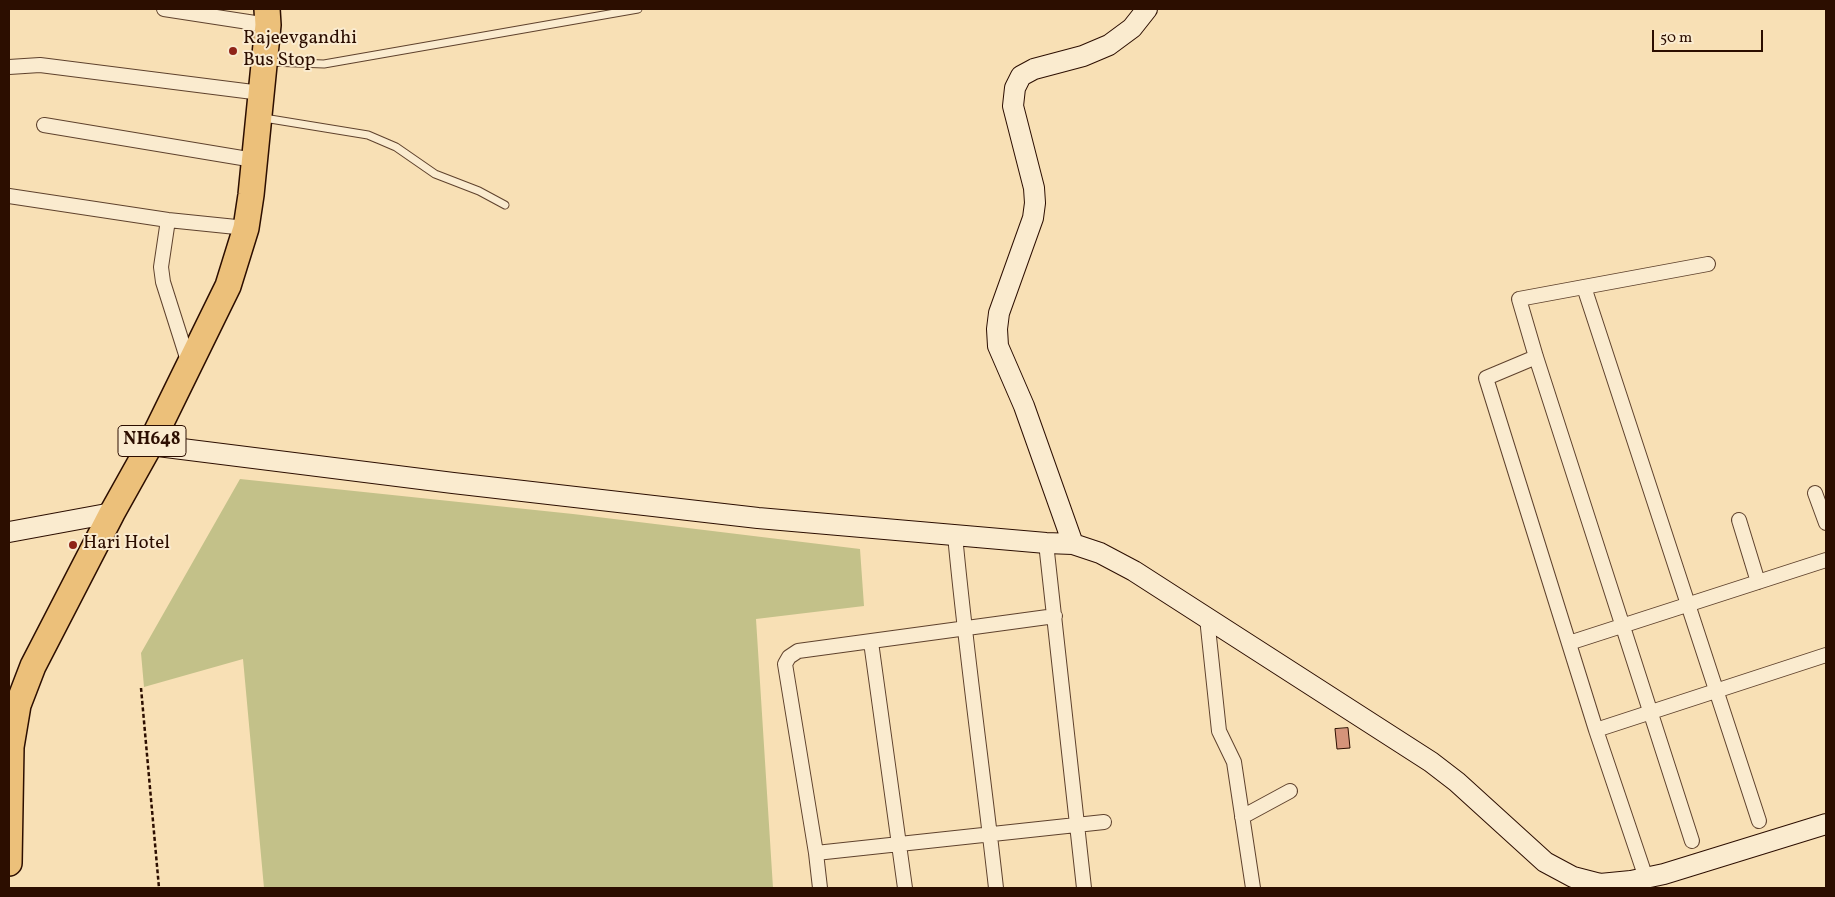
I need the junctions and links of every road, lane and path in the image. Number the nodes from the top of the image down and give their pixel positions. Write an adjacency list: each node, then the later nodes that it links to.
1 (164, 9): 4 (street)
2 (638, 9): 5 (lane)
3 (1147, 9): 26 (street)
4 (268, 17): 5 (highway, NH648)
5 (264, 62): 7 (highway, NH648)
6 (9, 67): 7 (street)
7 (260, 105): 9 (highway, NH648); 11 (lane)
8 (44, 125): 9 (street)
9 (254, 160): 13 (highway, NH648)
10 (9, 196): 12 (street)
11 (504, 205)
12 (168, 220): 13 (street); 17 (street)
13 (246, 228): 17 (highway, NH648)
14 (1708, 264): 15 (street)
15 (1584, 287): 16 (street); 29 (street)
16 (1536, 357): 32 (street); 35 (street)
17 (189, 365): 18 (highway, NH648)
18 (150, 445): 20 (highway, NH648); 24 (street)
19 (1816, 493): 22 (street)
20 (112, 513): 23 (street); 51 (highway, NH648)
21 (1739, 520): 28 (street)
22 (1826, 523)
23 (9, 532)
24 (955, 535): 25 (street); 33 (street)
25 (1046, 543): 26 (street); 30 (street)
26 (1073, 544): 31 (street)
27 (1826, 560): 28 (street)
28 (1758, 582): 29 (street)
29 (1688, 604): 32 (street); 38 (street)
30 (1055, 616): 33 (street); 45 (street)
31 (1207, 618): 42 (street); 52 (street)
32 (1623, 626): 35 (street); 39 (street)
33 (964, 629): 34 (street); 47 (street)
34 (871, 642): 49 (street); 50 (street)
35 (1569, 643): 40 (street)
36 (1826, 656): 38 (street)
37 (141, 688): 53 (path)
38 (1717, 691): 39 (street); 43 (street)
39 (1651, 712): 40 (street); 48 (street)
40 (1596, 730): 52 (street)
41 (1290, 791): 42 (street)
42 (1242, 817): 58 (street)
43 (1759, 821)
44 (1104, 822): 45 (street)
45 (1078, 824): 47 (street); 57 (street)
46 (1826, 824): 52 (street)
47 (991, 834): 49 (street); 56 (street)
48 (1692, 840)
49 (900, 844): 50 (street); 55 (street)
50 (816, 853): 54 (street)
51 (9, 863)
52 (1646, 878)
53 (159, 888)
54 (820, 888)
55 (905, 888)
56 (996, 888)
57 (1084, 888)
58 (1253, 888)

